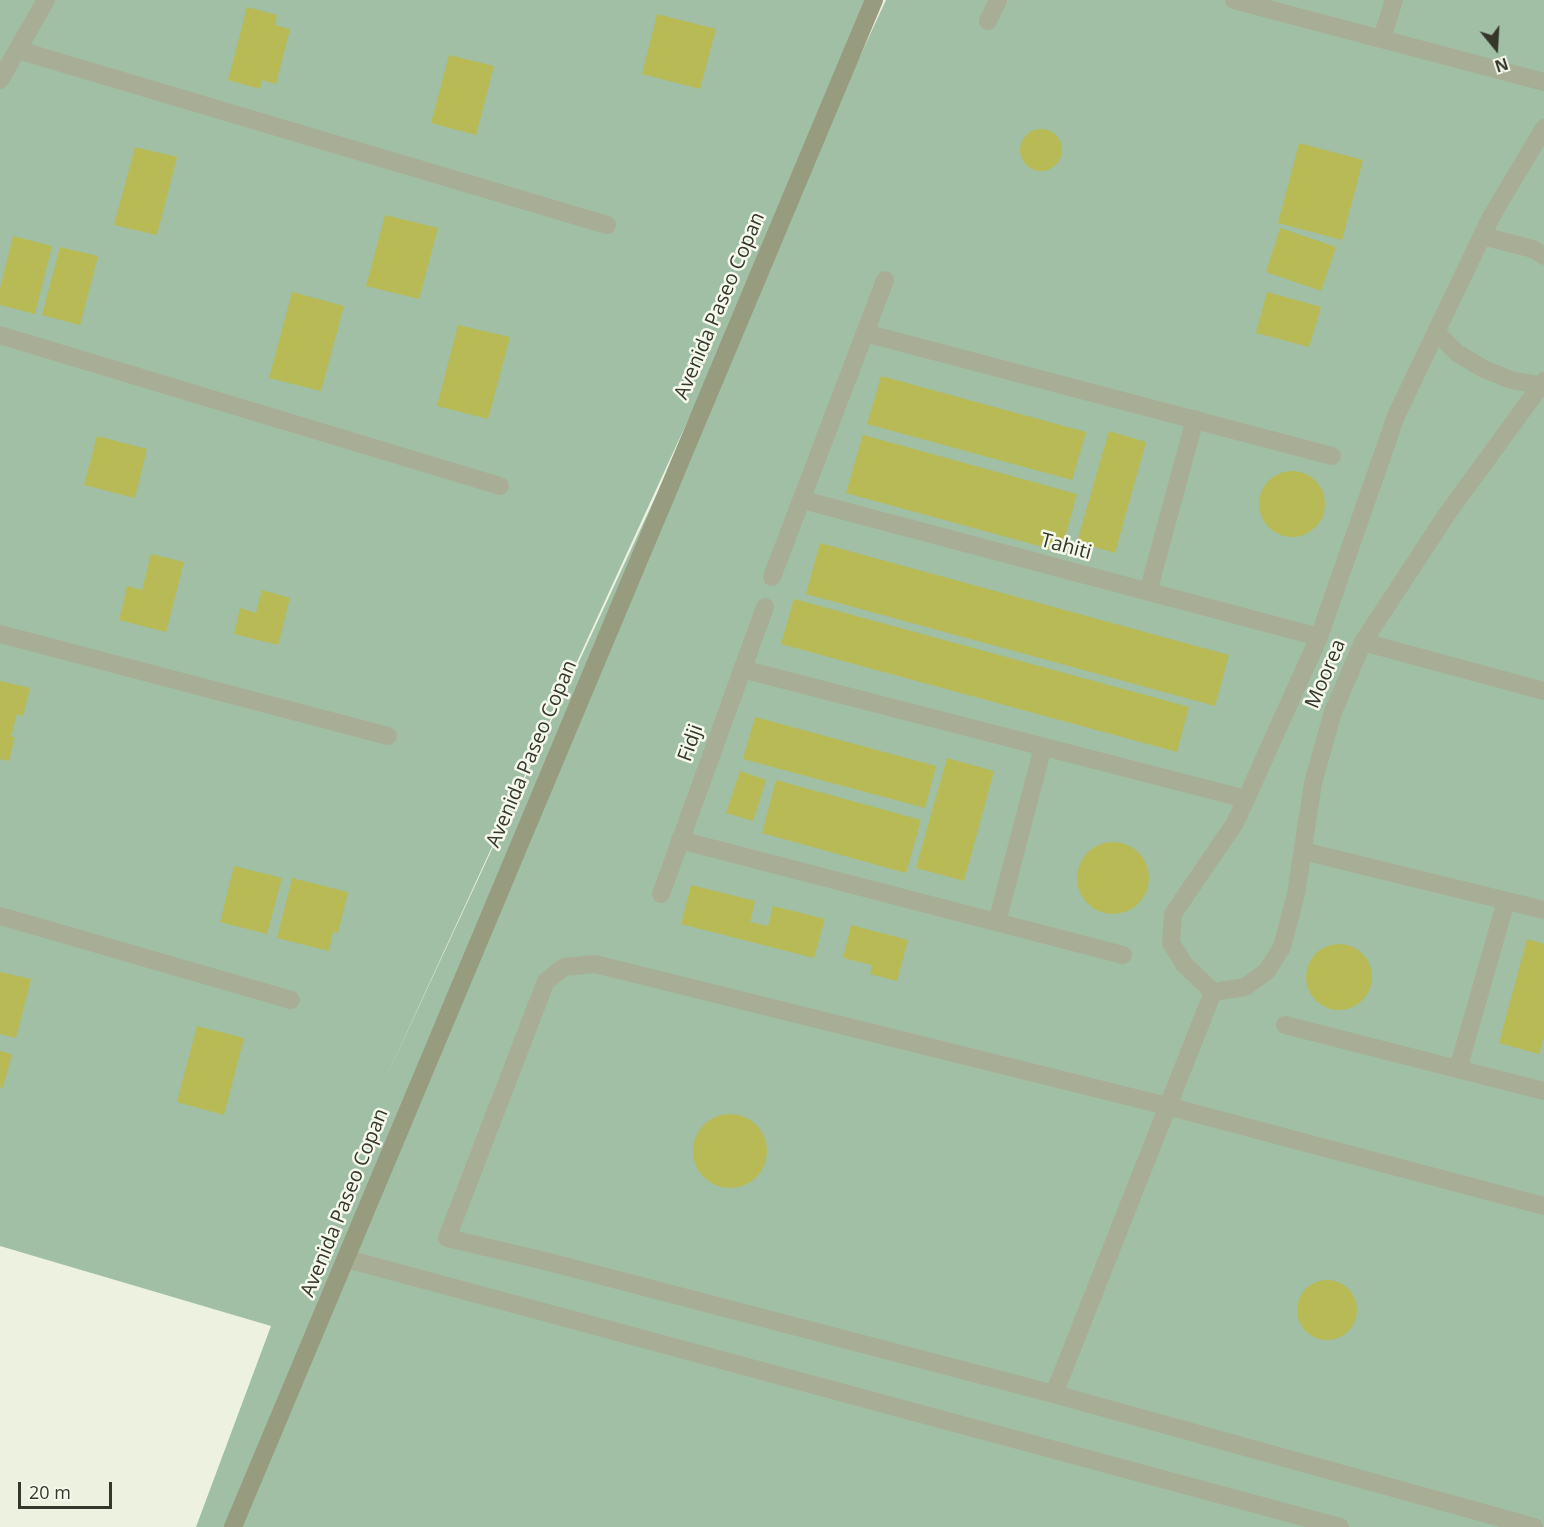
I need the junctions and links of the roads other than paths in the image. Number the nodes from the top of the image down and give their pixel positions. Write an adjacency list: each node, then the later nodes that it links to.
1 (46, 0): 8 (street)
2 (874, 0): 50 (main road, Avenida Paseo Copan)
3 (998, 0): 6 (street)
4 (1234, 0): 7 (street)
5 (1394, 0): 7 (street)
6 (988, 21)
7 (1382, 38): 10 (street)
8 (18, 50): 9 (street); 12 (street)
9 (0, 80)
10 (1544, 82)
11 (1544, 128): 13 (street)
12 (607, 225)
13 (1482, 236): 14 (street); 16 (street)
14 (1544, 256)
15 (885, 280): 17 (street)
16 (1436, 332): 19 (street); 28 (street)
17 (865, 333): 20 (street); 23 (street)
18 (0, 335): 22 (street)
19 (1542, 383): 29 (street, Moorea)
20 (1195, 419): 21 (street); 25 (street)
21 (1332, 456)
22 (500, 486)
23 (802, 500): 24 (street); 25 (street, Tahiti)
24 (772, 578)
25 (1148, 592): 28 (street, Tahiti)
26 (765, 607): 30 (street, Fidji)
27 (0, 634): 32 (street)
28 (1319, 637): 34 (street)
29 (1364, 642): 31 (street); 36 (street, Moorea)
30 (742, 669): 33 (street); 35 (street, Fidji)
31 (1544, 691)
32 (388, 736)
33 (1043, 747): 34 (street); 41 (street)
34 (1246, 799): 43 (street)
35 (680, 840): 37 (street, Fidji); 41 (street)
36 (1303, 851): 38 (street); 43 (street, Moorea)
37 (660, 894)
38 (1506, 901): 39 (street); 46 (street)
39 (1544, 910)
40 (0, 916): 44 (street)
41 (997, 922): 42 (street)
42 (1123, 955)
43 (1213, 993): 48 (street)
44 (291, 999)
45 (1285, 1025): 46 (street)
46 (1458, 1069): 47 (street)
47 (1544, 1091)
48 (1167, 1106): 49 (street); 51 (street); 51 (street)
49 (1544, 1206)
50 (347, 1259): 52 (main road, Avenida Paseo Copan); 53 (street)
51 (1054, 1394): 54 (street)
52 (233, 1527)
53 (1340, 1527)
54 (1534, 1527)

